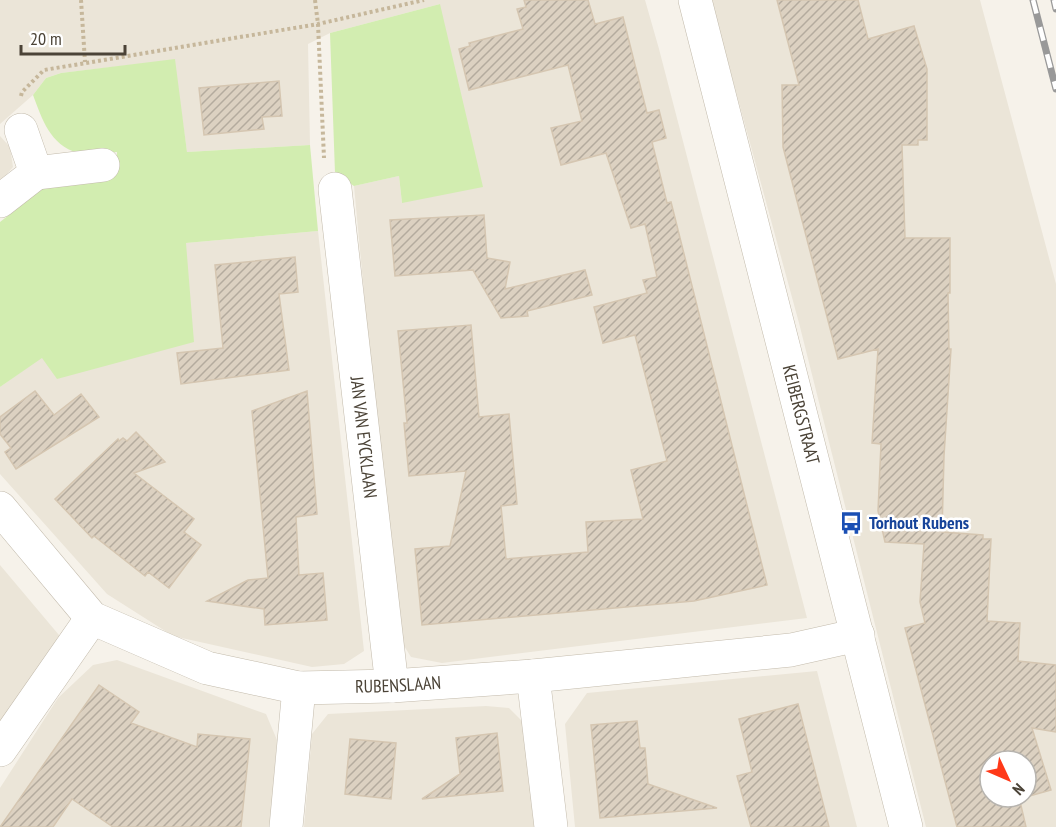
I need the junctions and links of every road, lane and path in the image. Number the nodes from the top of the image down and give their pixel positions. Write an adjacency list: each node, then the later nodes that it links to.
1 (81, 0): 6 (path)
2 (315, 0): 5 (path)
3 (424, 0): 5 (path)
4 (695, 0): 14 (street, KEIBERGSTRAAT)
5 (318, 24): 6 (path); 10 (path)
6 (85, 62): 7 (path)
7 (21, 130): 9 (street)
8 (103, 165): 9 (street)
9 (36, 172): 11 (street)
10 (335, 189): 16 (street, JAN VAN EYCKLAAN)
11 (0, 201)
12 (0, 508): 13 (street, RUBENSLAAN)
13 (92, 618): 17 (street, RUBENSLAAN); 18 (street)
14 (858, 635): 15 (street, RUBENSLAAN); 21 (street, KEIBERGSTRAAT)
15 (533, 676): 16 (street, RUBENSLAAN); 20 (street)
16 (392, 686): 17 (street, RUBENSLAAN)
17 (299, 688): 19 (street)
18 (0, 750)
19 (286, 827)
20 (551, 827)
21 (906, 827)

